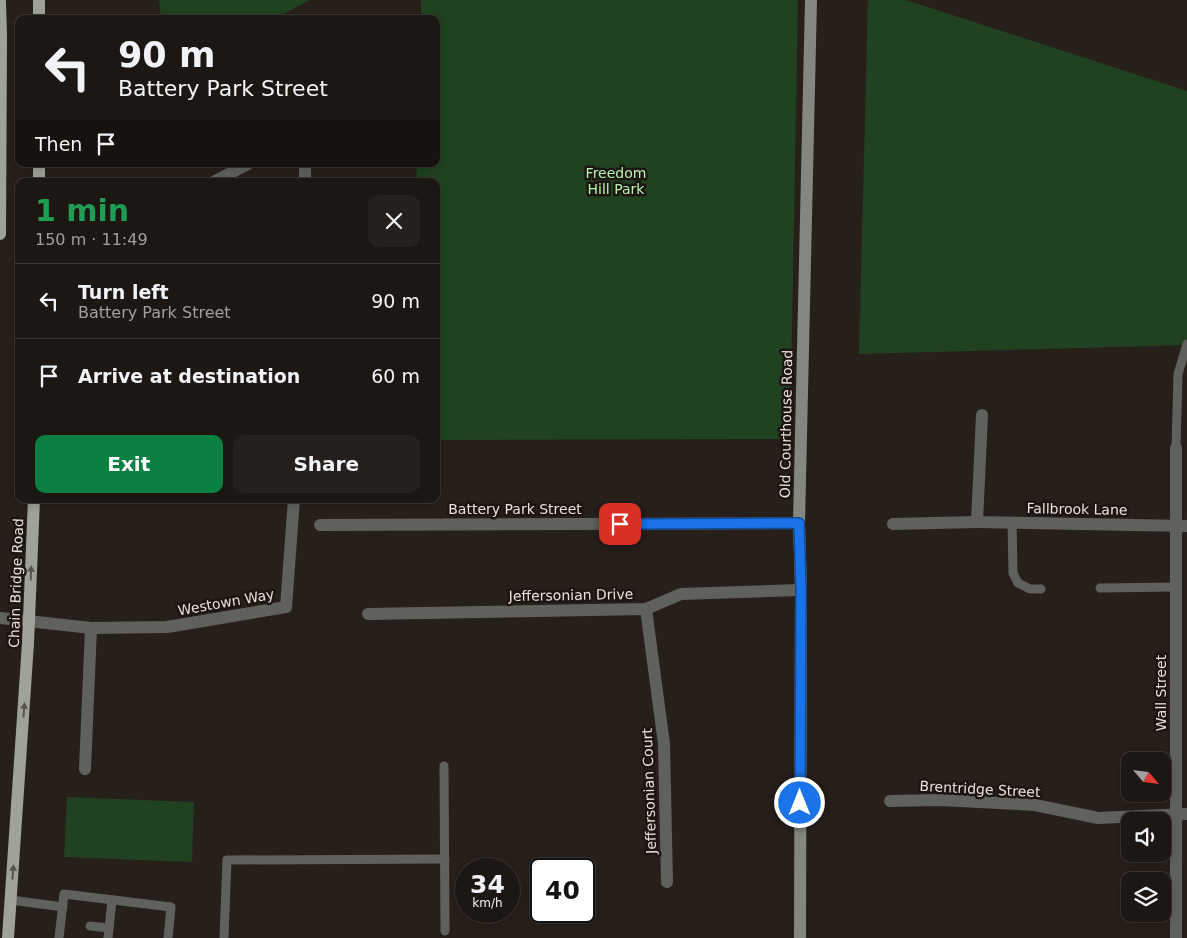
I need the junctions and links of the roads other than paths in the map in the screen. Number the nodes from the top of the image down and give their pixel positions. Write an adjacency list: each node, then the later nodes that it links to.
1 (39, 0): 4 (main road)
2 (811, 0): 15 (street, Old Courthouse Road)
3 (0, 2): 7 (main road)
4 (39, 15)
5 (242, 167): 6 (street)
6 (221, 178)
7 (0, 234)
8 (1187, 344): 10 (lane)
9 (982, 415): 13 (street)
10 (1176, 448): 18 (street, Wall Street)
11 (34, 503): 26 (main road, Chain Bridge Road, one-way to 11)
12 (294, 503): 27 (street, Westown Way)
13 (977, 522): 14 (street, Fallbrook Lane); 16 (street, Fallbrook Lane)
14 (1012, 522): 18 (street, Fallbrook Lane); 21 (lane)
15 (799, 523): 17 (street, Battery Park Street); 22 (street, Old Courthouse Road)
16 (893, 524)
17 (320, 525)
18 (1182, 526): 20 (street, Wall Street)
19 (1100, 588): 20 (lane)
20 (1176, 588): 31 (street, Wall Street)
21 (1041, 589)
22 (801, 590): 23 (street, Jeffersonian Drive); 45 (street, Old Courthouse Road)
23 (646, 609): 24 (street, Jeffersonian Drive); 33 (street, Jeffersonian Court)
24 (368, 614)
25 (0, 618): 26 (street, Westown Way)
26 (30, 622): 27 (street, Westown Way); 34 (main road, Chain Bridge Road, one-way to 26)
27 (91, 628): 29 (street)
28 (444, 766): 32 (lane)
29 (85, 769)
30 (890, 801): 31 (street, Brentridge Street)
31 (1182, 814): 46 (street, Wall Street)
32 (444, 859): 39 (lane); 44 (lane)
33 (667, 882)
34 (11, 900): 36 (lane); 40 (main road, Chain Bridge Road)
35 (112, 900): 36 (lane); 38 (lane); 43 (lane)
36 (63, 906): 41 (lane)
37 (90, 926): 38 (lane)
38 (109, 928): 42 (lane)
39 (445, 931)
40 (8, 938)
41 (59, 938)
42 (108, 938)
43 (168, 938)
44 (224, 938)
45 (800, 938)
46 (1176, 938)

